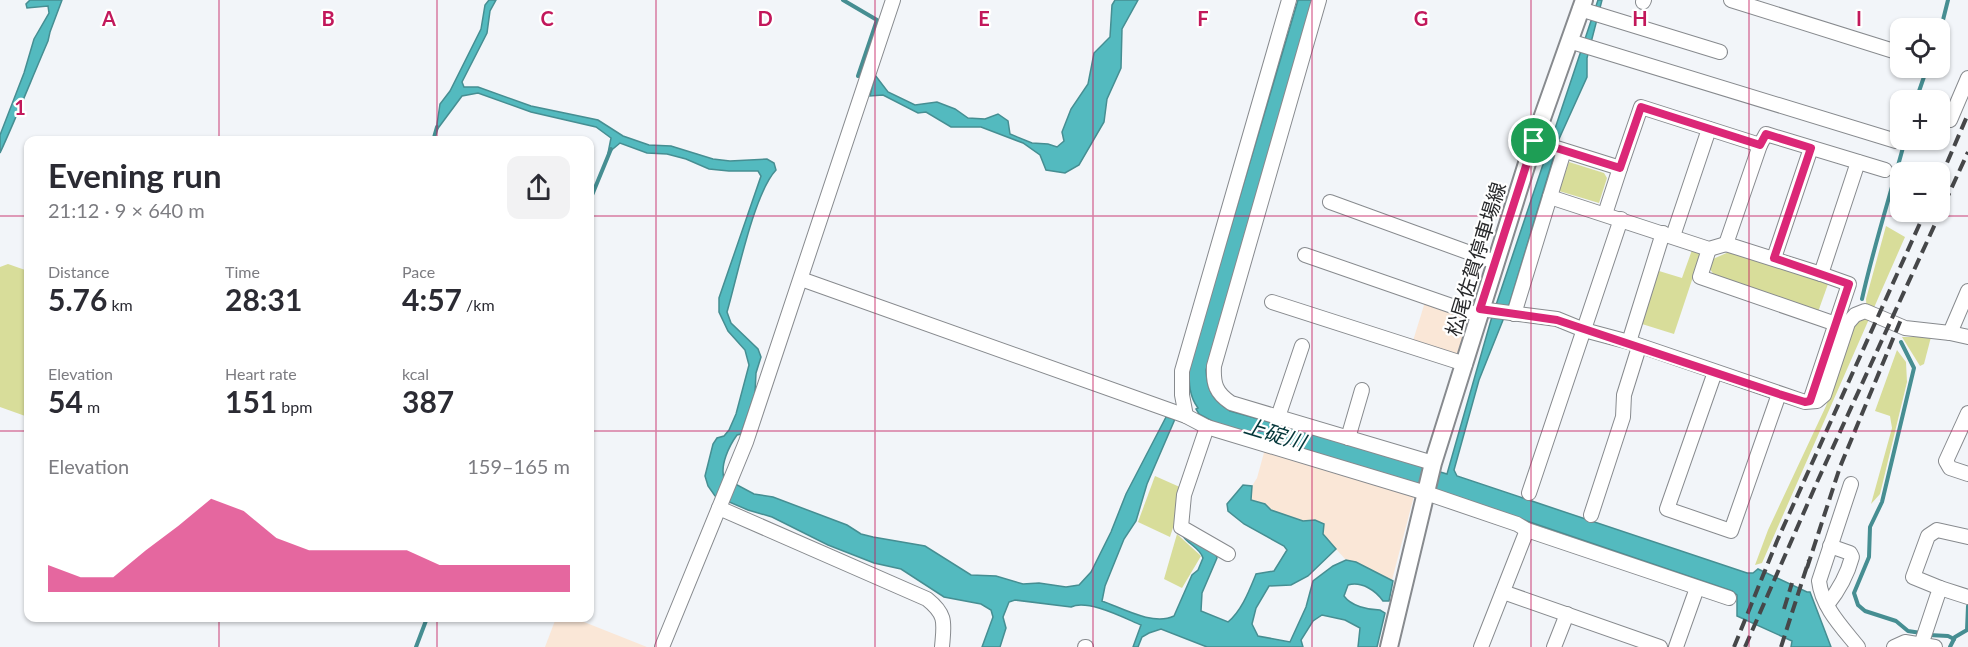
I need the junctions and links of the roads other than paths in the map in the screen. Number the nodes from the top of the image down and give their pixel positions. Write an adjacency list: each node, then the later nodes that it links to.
1 (893, 0): 30 (street)
2 (1289, 0): 47 (street)
3 (1319, 0): 48 (street)
4 (1731, 0): 7 (street)
5 (1589, 9): 6 (main road, 松尾佐賀停車場線); 8 (street)
6 (1581, 44): 12 (street); 14 (main road, 松尾佐賀停車場線)
7 (1890, 50)
8 (1720, 52)
9 (1968, 78): 10 (street)
10 (1950, 120)
11 (1709, 129): 13 (street); 17 (street); 23 (street)
12 (1890, 139)
13 (1760, 145): 15 (street); 24 (street)
14 (1551, 147): 17 (street); 19 (street); 28 (main road, 松尾佐賀停車場線)
15 (1811, 148): 16 (street); 27 (street)
16 (1858, 162): 18 (street); 29 (street)
17 (1620, 168): 21 (street)
18 (1885, 170)
19 (1550, 197): 21 (street); 34 (street)
20 (1330, 202): 28 (street)
21 (1605, 214): 22 (street)
22 (1621, 219): 23 (street); 36 (street)
23 (1668, 235): 25 (street); 39 (street)
24 (1726, 244): 25 (street); 27 (street)
25 (1709, 249): 35 (street)
26 (1305, 255): 33 (street)
27 (1774, 258): 29 (street)
28 (1495, 262): 33 (main road, 松尾佐賀停車場線)
29 (1821, 274): 35 (street)
30 (801, 279): 47 (street); 56 (street)
31 (1968, 291): 37 (street)
32 (1272, 302): 41 (street)
33 (1484, 312): 34 (street); 41 (main road, 松尾佐賀停車場線)
34 (1511, 314): 36 (street)
35 (1836, 324): 45 (street)
36 (1584, 330): 39 (street); 55 (street)
37 (1950, 333): 38 (street); 45 (street)
38 (1968, 338)
39 (1634, 345): 42 (street); 57 (street)
40 (1302, 346): 48 (street)
41 (1465, 364): 51 (main road, 松尾佐賀停車場線)
42 (1715, 372): 44 (street); 44 (street)
43 (1362, 390): 50 (street)
44 (1779, 394): 45 (street)
45 (1810, 401)
46 (1968, 413): 52 (street)
47 (1186, 416): 49 (street)
48 (1278, 417): 50 (street)
49 (1207, 427): 54 (street); 61 (street)
50 (1348, 438): 51 (street)
51 (1433, 463): 54 (main road, 松尾佐賀停車場線)
52 (1968, 474)
53 (1851, 484): 60 (street)
54 (1426, 493): 58 (street); 72 (main road)
55 (1529, 493)
56 (720, 505): 70 (street); 71 (street)
57 (1591, 515)
58 (1527, 530): 62 (street); 64 (street)
59 (1968, 537): 63 (street)
60 (1830, 546): 67 (street); 67 (street)
61 (1228, 554)
62 (1697, 588): 66 (street); 76 (street)
63 (1941, 588): 65 (street); 69 (street)
64 (1503, 592): 68 (street); 73 (street)
65 (1967, 596)
66 (1729, 598)
67 (1827, 605): 77 (street)
68 (1567, 614): 74 (street); 75 (street)
69 (1927, 639): 78 (street)
70 (662, 647)
71 (942, 647)
72 (1389, 647)
73 (1481, 647)
74 (1554, 647)
75 (1660, 647)
76 (1676, 647)
77 (1858, 647)
78 (1894, 647)

